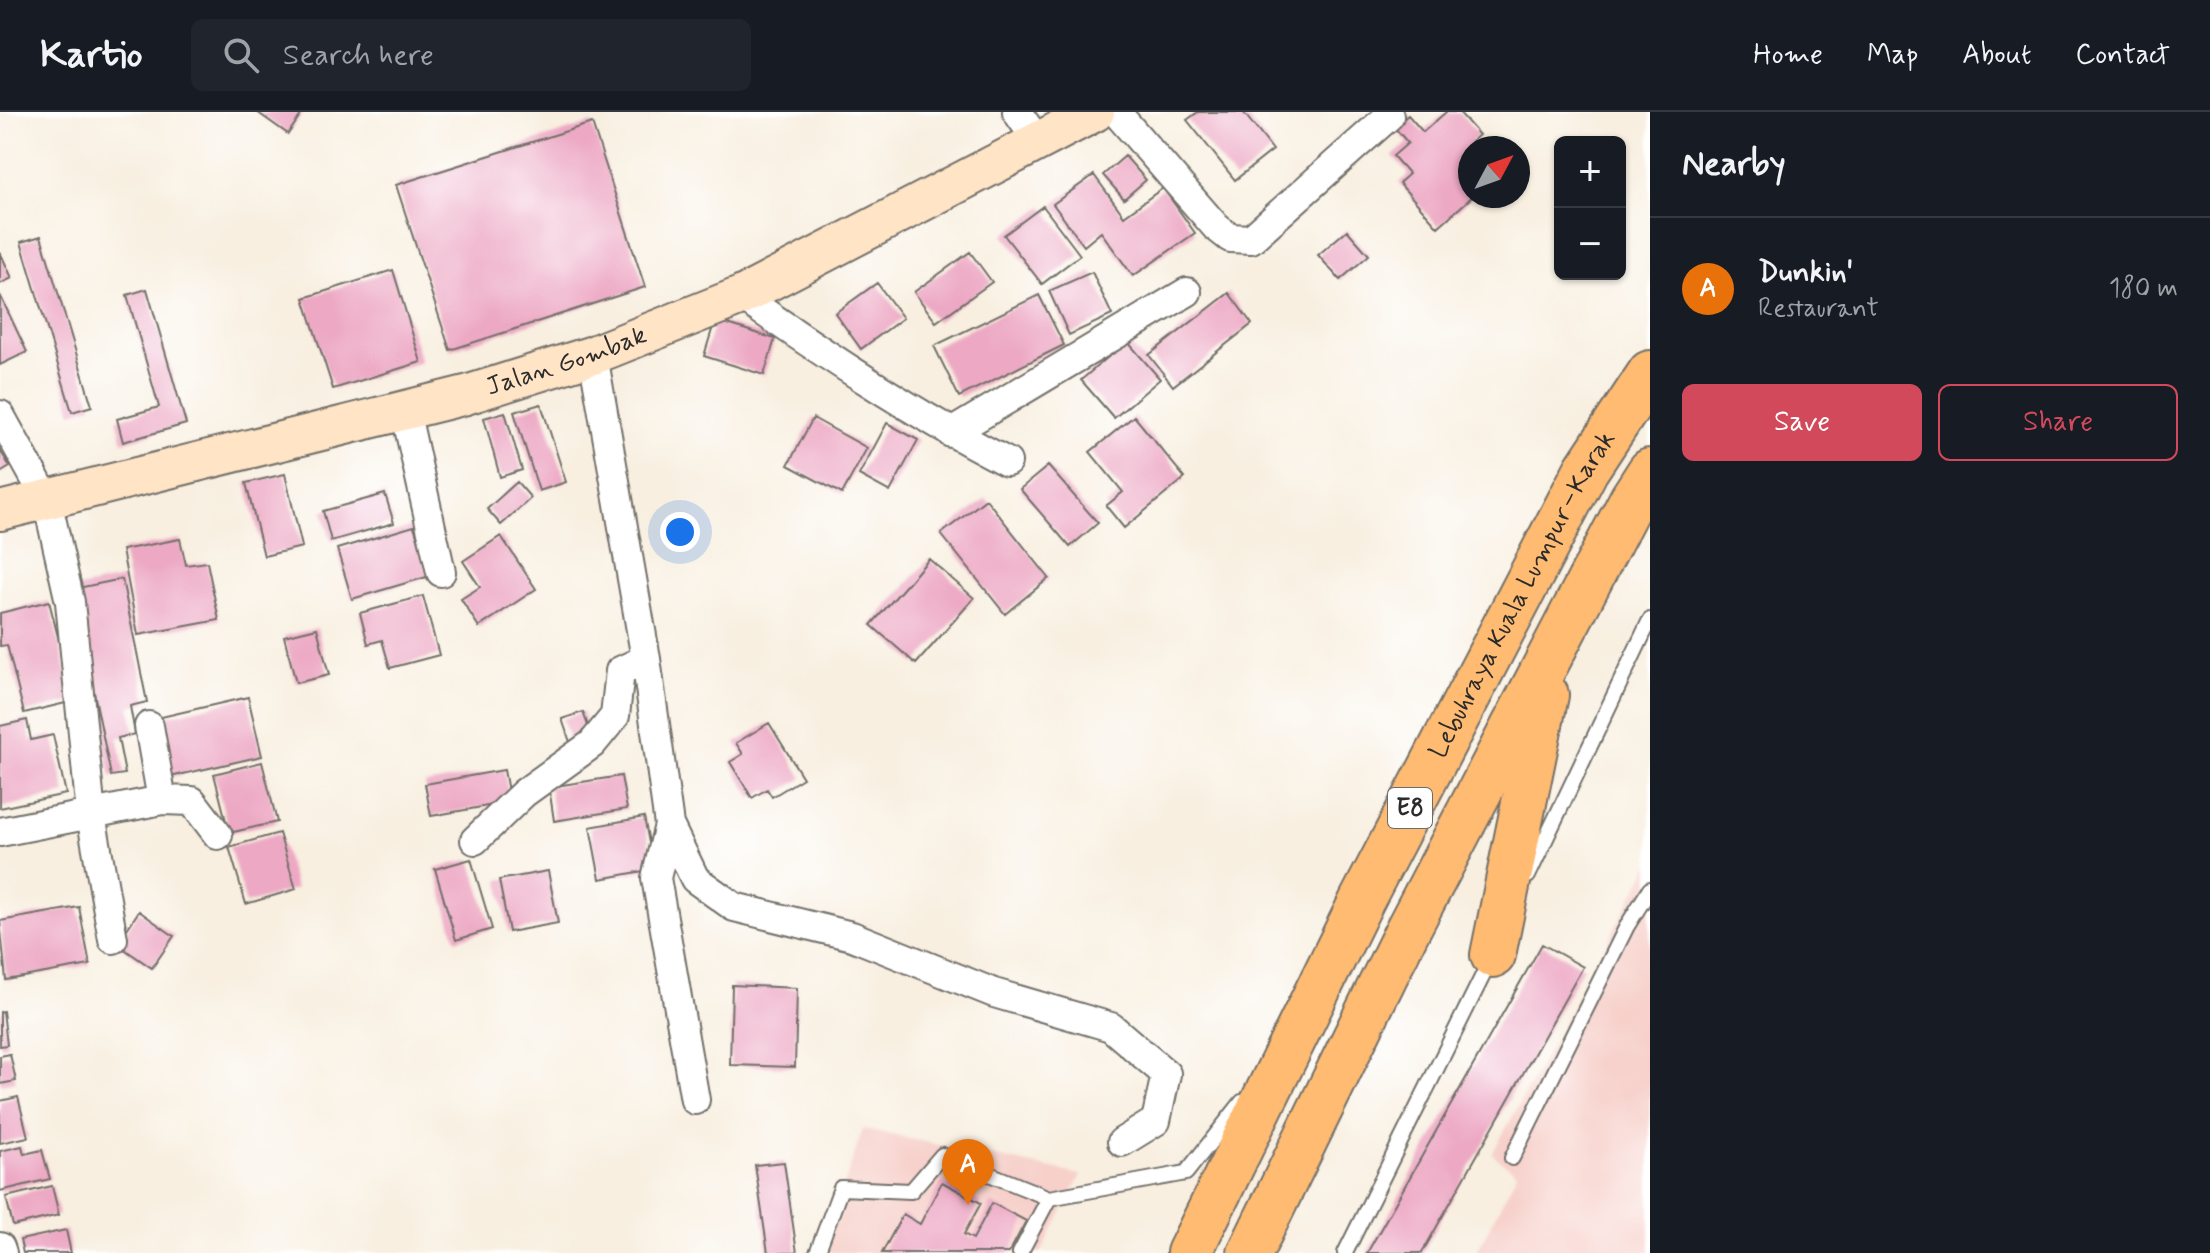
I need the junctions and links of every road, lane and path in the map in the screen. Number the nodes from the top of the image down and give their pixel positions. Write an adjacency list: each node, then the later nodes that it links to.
1 (1017, 112): 5 (street)
2 (1095, 112): 5 (main road, Jalan Gombak)
3 (1116, 112): 4 (street)
4 (1389, 116)
5 (1039, 143): 7 (main road, Jalan Gombak)
6 (1187, 292): 12 (street)
7 (741, 296): 8 (main road, Jalan Gombak); 12 (street)
8 (593, 355): 10 (main road, Jalan Gombak); 20 (street)
9 (1650, 373): 31 (highway, Lebuhraya Kuala Lumpur–Karak / E8)
10 (405, 410): 15 (main road, Jalan Gombak); 17 (street)
11 (0, 415): 15 (street)
12 (951, 433): 13 (street)
13 (1007, 462)
14 (1650, 471): 19 (highway, Lebuhraya Kuala Lumpur–Karak / E8)
15 (47, 500): 16 (main road, Jalan Gombak); 23 (street)
16 (0, 511)
17 (441, 572)
18 (1650, 620): 30 (lane)
19 (1559, 638): 30 (highway); 41 (highway, Lebuhraya Kuala Lumpur–Karak / E8)
20 (646, 659): 24 (street); 27 (street)
21 (149, 726): 22 (street)
22 (162, 800): 23 (street); 26 (street)
23 (91, 815): 25 (street); 29 (street)
24 (669, 825): 32 (street); 33 (street)
25 (0, 832)
26 (218, 835)
27 (475, 840)
28 (1650, 889): 34 (lane)
29 (113, 939)
30 (1493, 955): 42 (lane)
31 (1295, 1036): 35 (lane); 40 (highway, Lebuhraya Kuala Lumpur–Karak / E8)
32 (695, 1100)
33 (1122, 1142)
34 (1512, 1158)
35 (1049, 1198): 38 (lane); 39 (lane)
36 (0, 1247): 37 (street)
37 (2, 1253)
38 (817, 1253)
39 (1020, 1253)
40 (1189, 1253)
41 (1250, 1253)
42 (1345, 1253)

